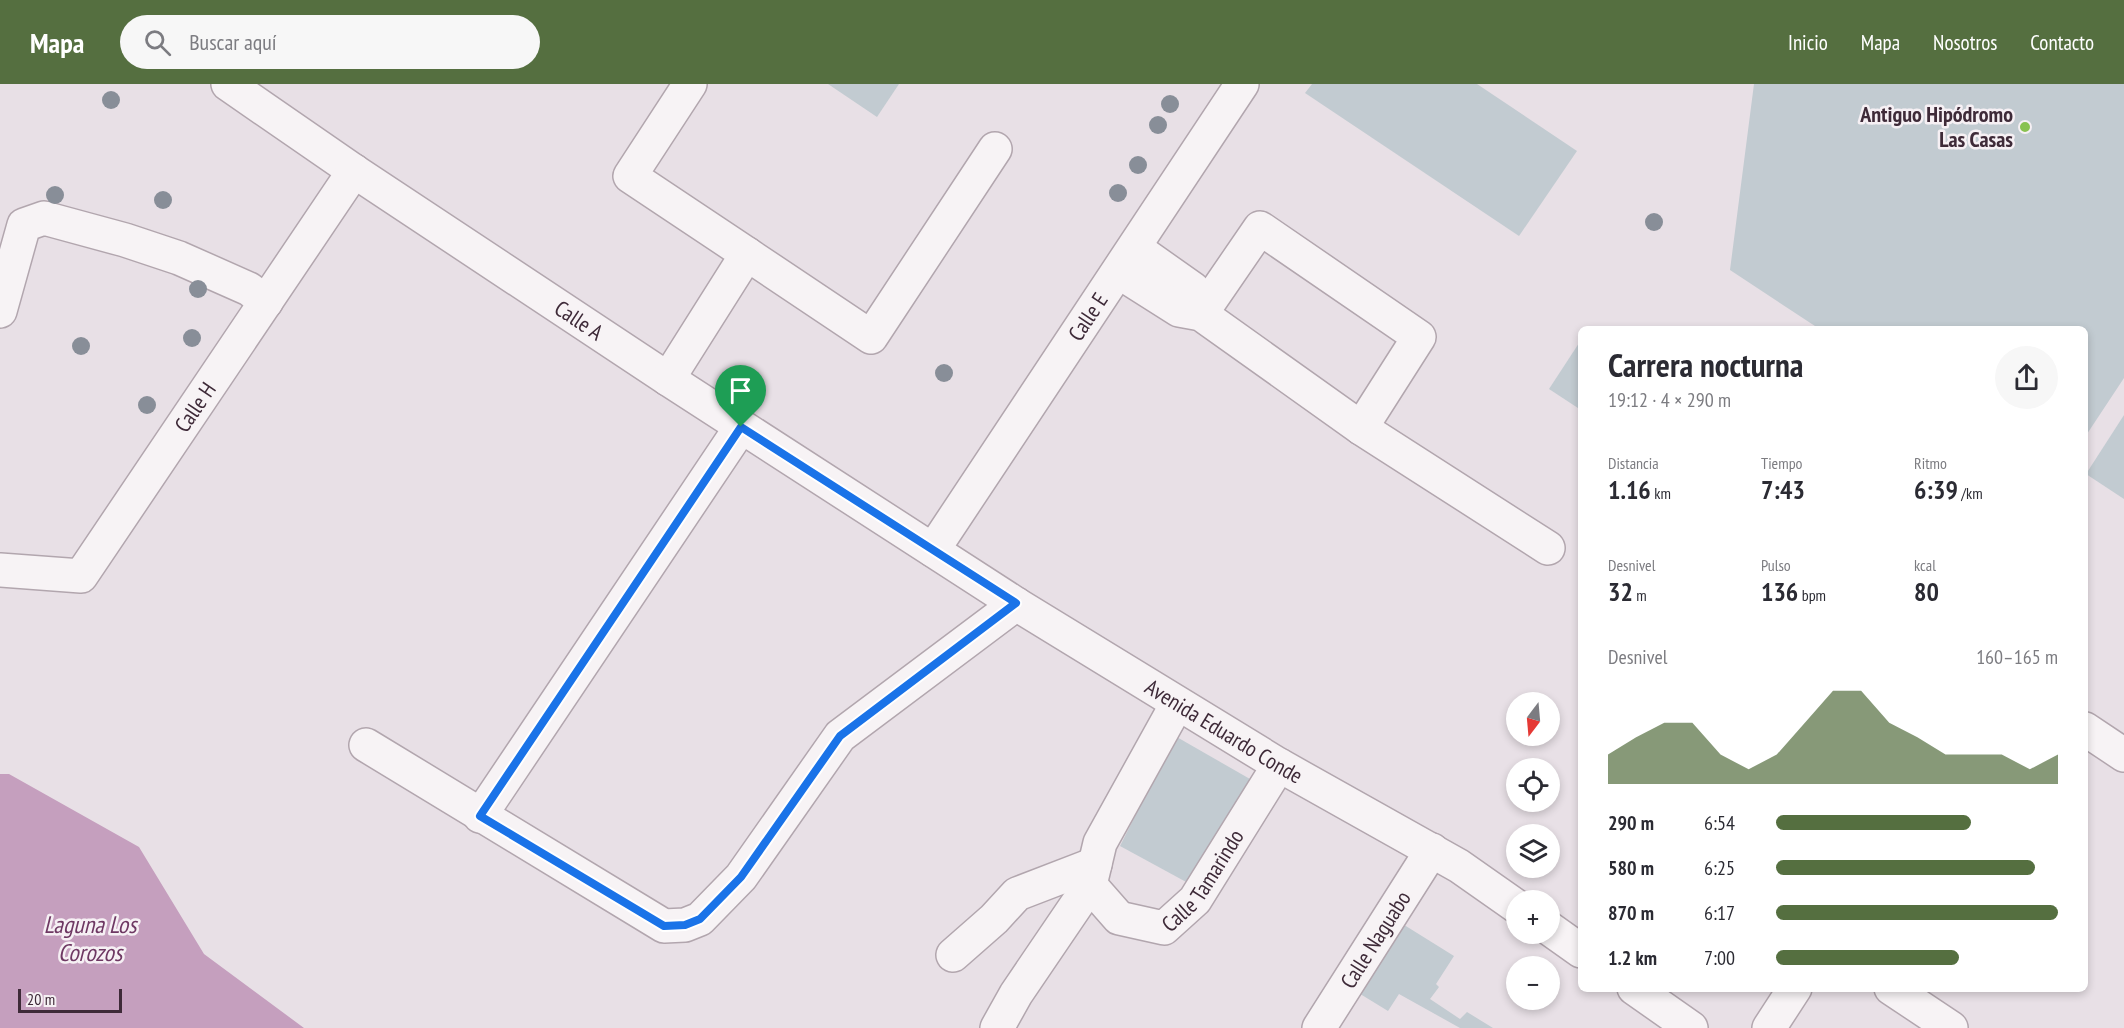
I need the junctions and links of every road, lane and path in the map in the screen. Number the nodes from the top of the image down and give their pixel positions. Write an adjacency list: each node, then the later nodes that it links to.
1 (228, 84): 5 (street, Calle A)
2 (690, 84): 6 (street)
3 (1242, 84): 7 (street, Calle E)
4 (995, 149): 6 (street)
5 (354, 171): 8 (street, Calle H); 11 (street, Calle A)
6 (747, 254): 11 (street)
7 (1127, 260): 10 (street); 15 (street, Calle E)
8 (266, 302): 9 (street); 16 (street, Calle H)
9 (0, 311)
10 (1201, 314): 13 (street); 13 (street)
11 (668, 379): 12 (street, Calle A)
12 (741, 427): 15 (street, Calle A); 23 (street)
13 (1361, 428): 14 (street)
14 (1548, 548)
15 (933, 550): 17 (street, Avenida Eduardo Conde)
16 (0, 570)
17 (1016, 603): 18 (street, Avenida Eduardo Conde); 23 (street)
18 (1177, 704): 22 (street, Avenida Eduardo Conde); 25 (street)
19 (2088, 731): 21 (street)
20 (366, 745): 23 (street)
21 (2124, 755)
22 (1280, 765): 24 (street, Avenida Eduardo Conde); 25 (street, Calle Tamarindo)
23 (480, 816)
24 (1432, 850): 26 (street, Avenida Eduardo Conde); 34 (street, Calle Naguabo)
25 (1093, 874): 29 (street); 33 (street)
26 (1506, 899)
27 (1560, 936): 28 (street)
28 (1578, 949)
29 (953, 955)
30 (1641, 992): 35 (street)
31 (1792, 992): 36 (street)
32 (1897, 992): 37 (street)
33 (997, 1028)
34 (1319, 1028)
35 (1691, 1028)
36 (1769, 1028)
37 (1951, 1028)

